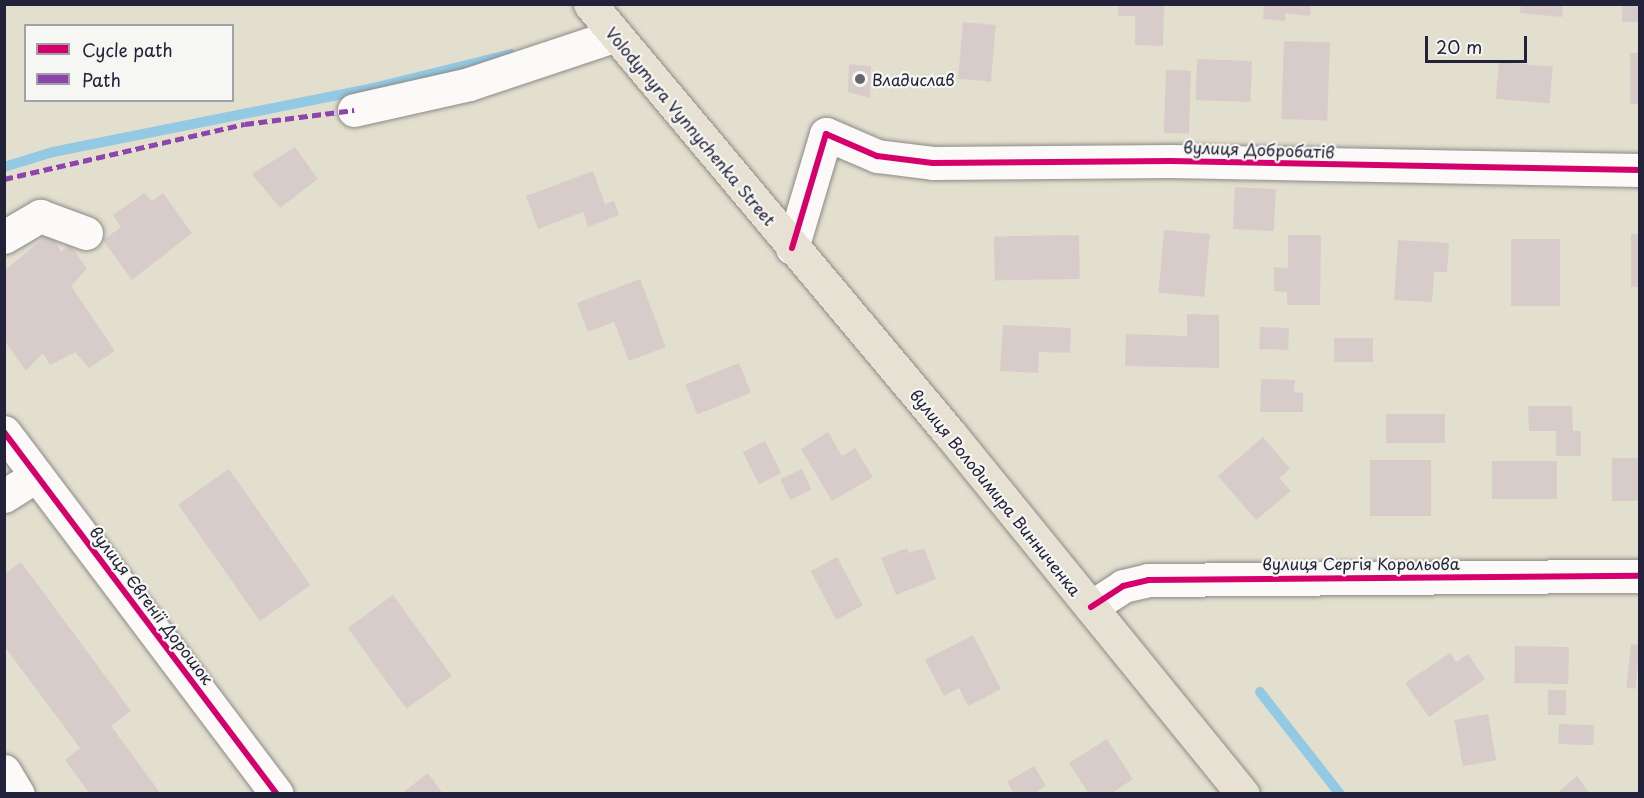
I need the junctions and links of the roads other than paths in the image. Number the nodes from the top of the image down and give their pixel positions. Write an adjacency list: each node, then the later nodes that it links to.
1 (590, 4): 2 (main road, Volodymyra Vynnychenka Street)
2 (616, 35): 3 (street); 7 (main road, Volodymyra Vynnychenka Street)
3 (354, 110)
4 (1640, 170): 7 (street, вулиця Добробатів)
5 (86, 233): 6 (street)
6 (4, 237)
7 (792, 248): 12 (main road, вулиця Володимира Винниченка)
8 (4, 432): 9 (street, вулиця Євгенії Дорошок)
9 (36, 476): 10 (street); 15 (street, вулиця Євгенії Дорошок)
10 (4, 496)
11 (1640, 576): 12 (street, вулиця Сергія Корольова)
12 (1091, 607): 16 (main road, вулиця Володимира Винниченка)
13 (4, 771): 14 (street)
14 (18, 794)
15 (278, 794)
16 (1244, 794)

